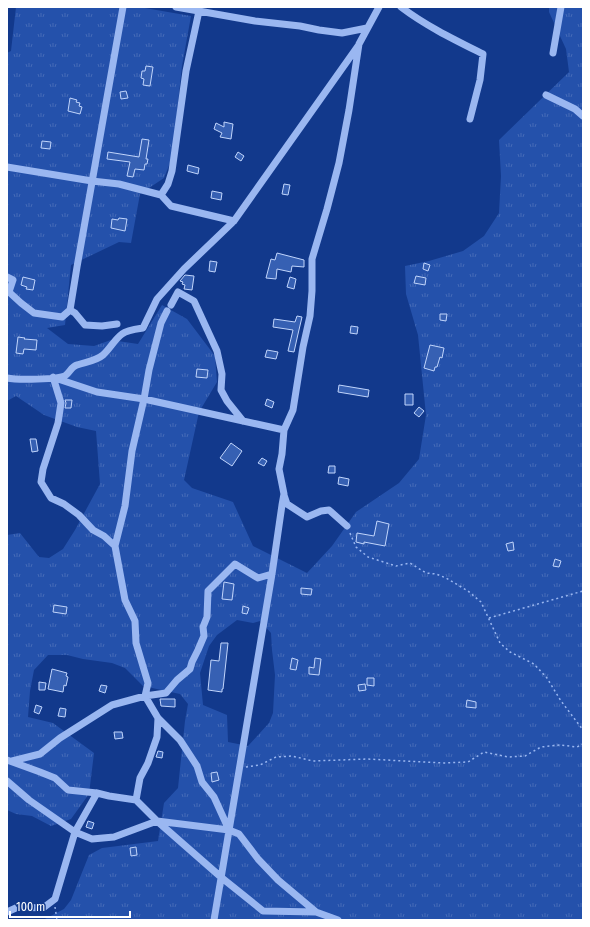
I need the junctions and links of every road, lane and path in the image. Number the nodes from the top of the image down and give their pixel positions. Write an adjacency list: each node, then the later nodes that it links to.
1 (123, 7): 14 (street)
2 (176, 7): 6 (street)
3 (379, 7): 7 (street)
4 (401, 7): 12 (street)
5 (561, 7): 9 (street)
6 (199, 11): 7 (street); 15 (street)
7 (367, 28): 8 (street)
8 (359, 44): 16 (street); 24 (street)
9 (553, 53)
10 (546, 95): 11 (street)
11 (583, 116)
12 (470, 119)
13 (7, 167): 14 (street)
14 (92, 181): 15 (street); 18 (street)
15 (161, 195): 16 (street)
16 (234, 221): 20 (street)
17 (7, 277): 18 (street)
18 (70, 310): 19 (street)
19 (117, 324)
20 (53, 377): 21 (street); 22 (street); 27 (street)
21 (7, 378)
22 (144, 399): 23 (street); 23 (street); 27 (street)
23 (243, 421): 24 (street)
24 (284, 430): 25 (street)
25 (284, 494): 26 (street); 28 (street)
26 (348, 526): 30 (path)
27 (115, 546): 31 (street)
28 (272, 574): 31 (street); 36 (street)
29 (583, 591): 30 (path)
30 (488, 618): 33 (path)
31 (145, 696): 32 (street); 35 (street)
32 (158, 718): 39 (street); 41 (street)
33 (583, 730)
34 (583, 744): 36 (path)
35 (9, 761): 38 (street)
36 (239, 769): 41 (street)
37 (7, 781): 42 (street)
38 (97, 793): 39 (street); 42 (street)
39 (136, 800): 40 (street)
40 (157, 821): 41 (street); 42 (street); 43 (street)
41 (229, 830): 43 (street); 46 (street)
42 (75, 832): 44 (street)
43 (222, 878): 46 (street); 48 (street)
44 (54, 899): 45 (street); 47 (path)
45 (7, 912)
46 (316, 912): 49 (street)
47 (57, 920)
48 (214, 920)
49 (338, 920)

